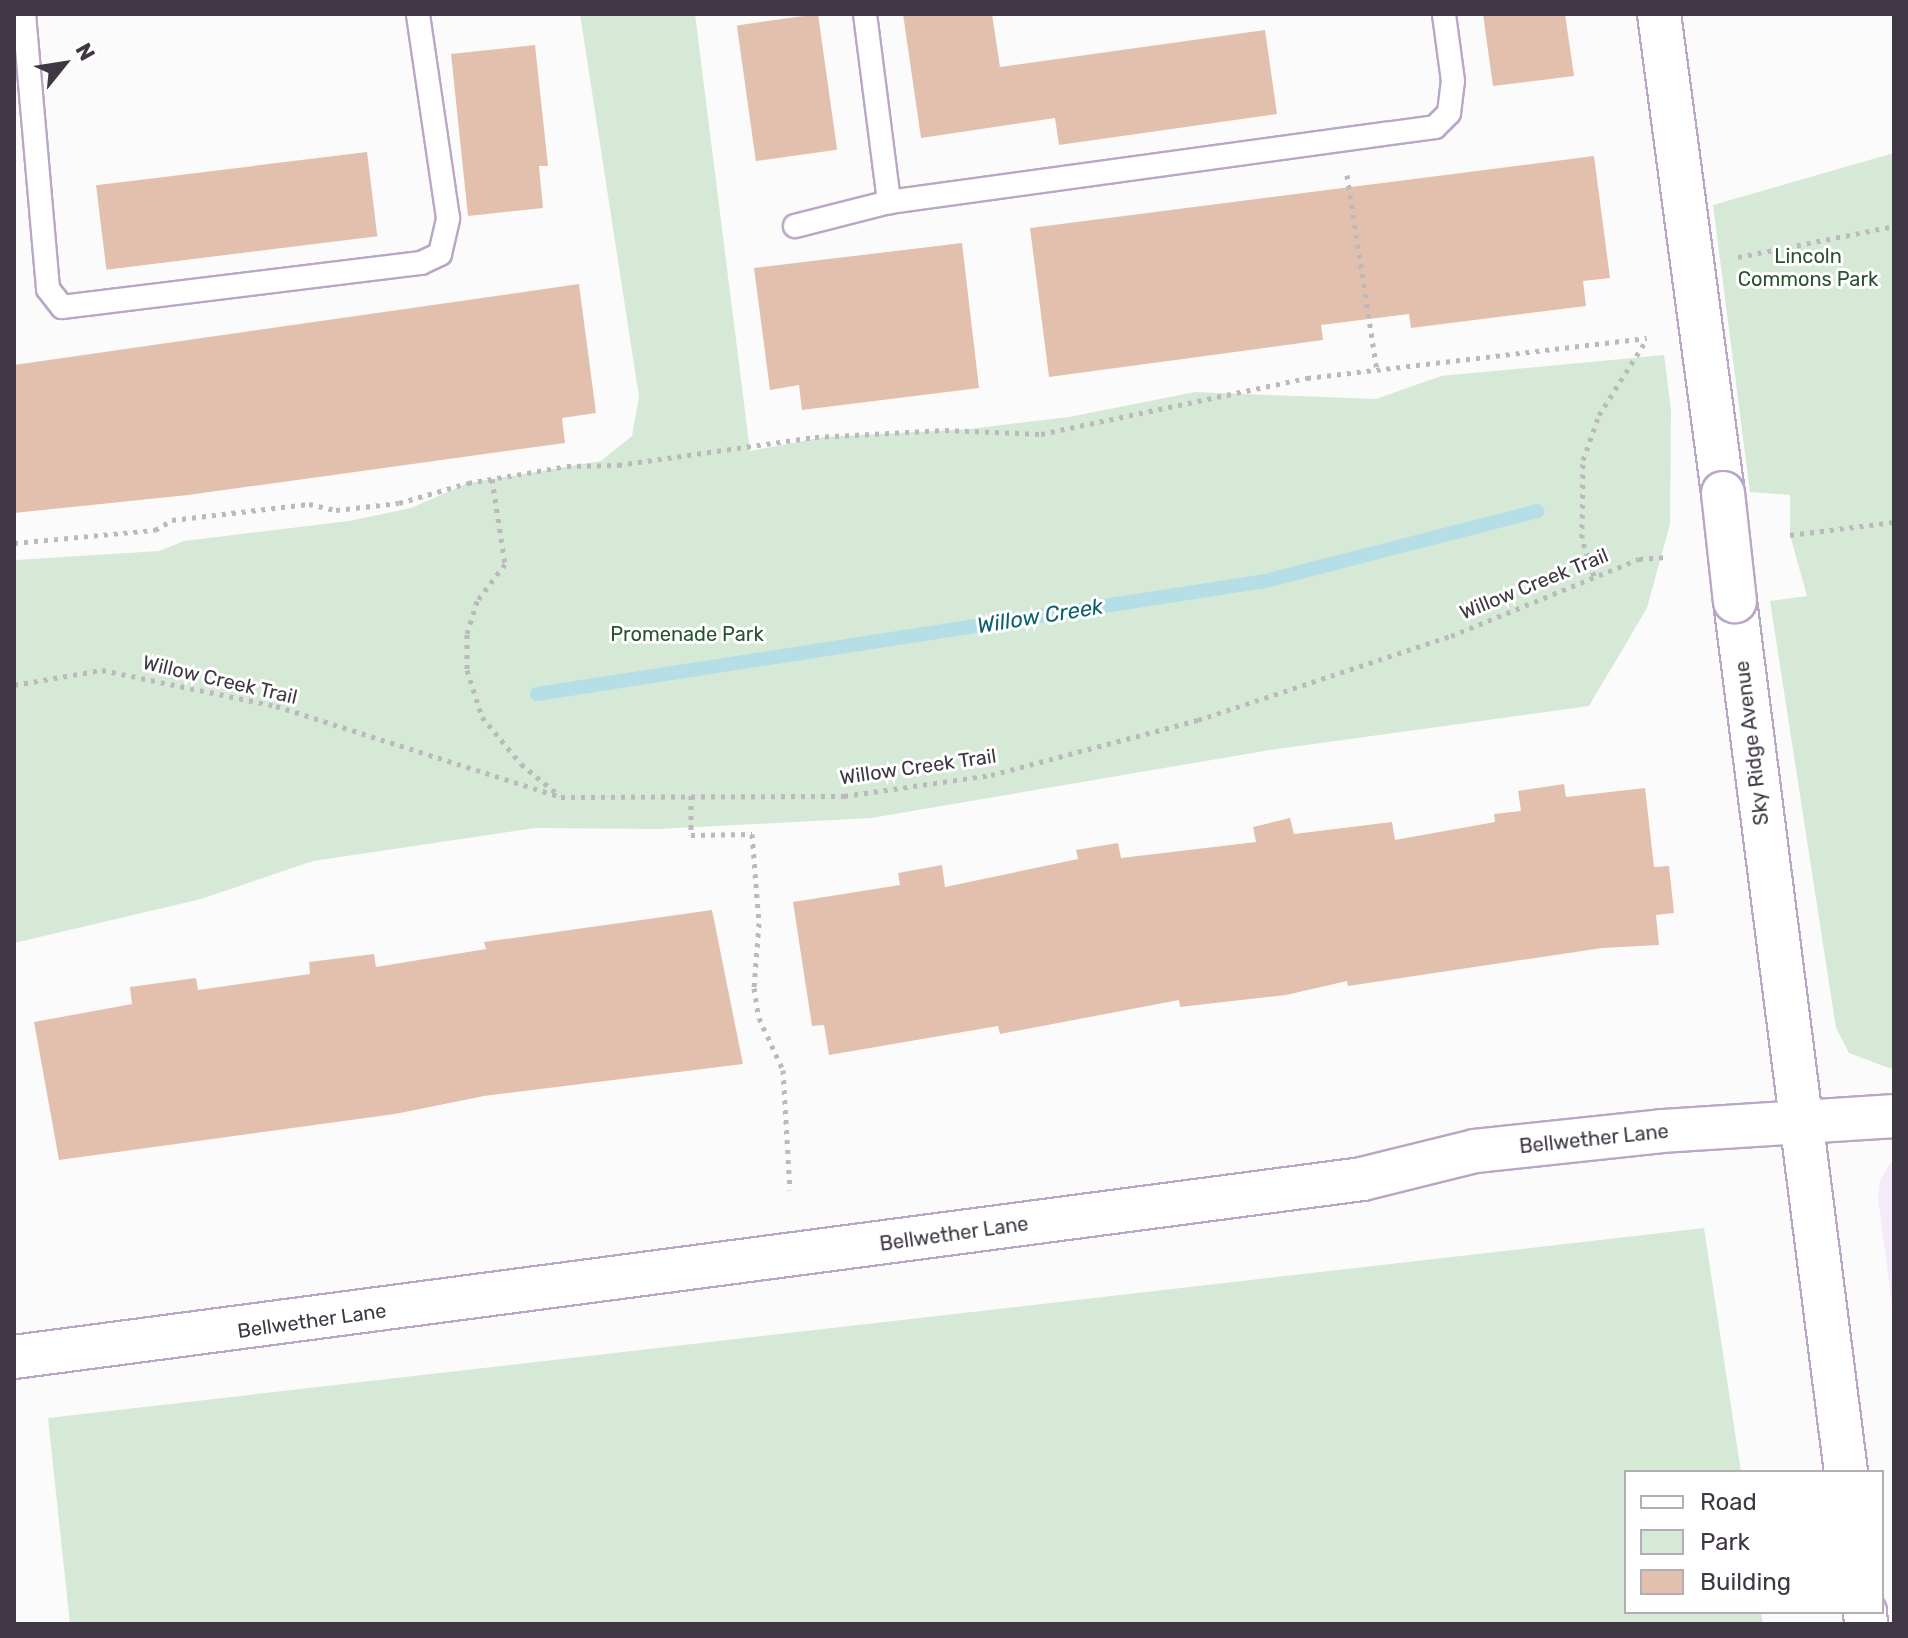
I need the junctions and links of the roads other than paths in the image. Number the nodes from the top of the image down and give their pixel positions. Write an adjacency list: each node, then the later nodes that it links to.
1 (24, 14): 2 (lane)
2 (418, 14)
3 (865, 14): 6 (lane)
4 (1444, 14): 6 (lane)
5 (1659, 14): 9 (street, Sky Ridge Avenue, bridge)
6 (889, 202): 7 (lane)
7 (795, 226)
8 (1894, 1116): 9 (street, Bellwether Lane)
9 (1798, 1120): 10 (street, Bellwether Lane); 11 (street, Sky Ridge Avenue)
10 (14, 1357)
11 (1846, 1470)

